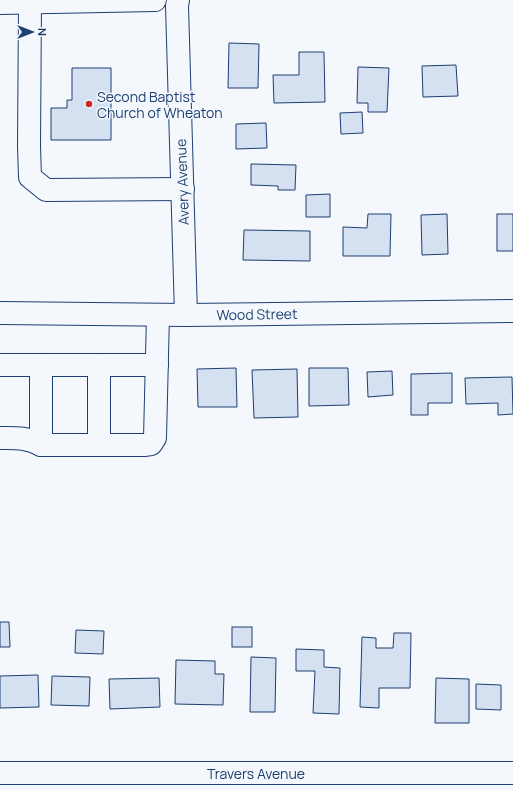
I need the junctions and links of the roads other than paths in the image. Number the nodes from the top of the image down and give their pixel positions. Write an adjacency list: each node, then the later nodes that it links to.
1 (155, 0): 3 (street)
2 (178, 0): 5 (street, Avery Avenue)
3 (30, 3): 4 (street); 5 (street)
4 (0, 4)
5 (183, 189): 9 (street, Avery Avenue)
6 (513, 311): 9 (street, Wood Street)
7 (0, 313): 8 (street, Wood Street)
8 (158, 315): 9 (street, Wood Street); 13 (street)
9 (186, 315)
10 (0, 365): 11 (street)
11 (41, 365): 12 (street); 15 (street)
12 (99, 365): 13 (street); 16 (street)
13 (157, 365): 16 (street)
14 (0, 438): 15 (street)
15 (41, 445): 16 (street)
16 (99, 445)
17 (0, 773): 18 (street, Travers Avenue)
18 (513, 773)

